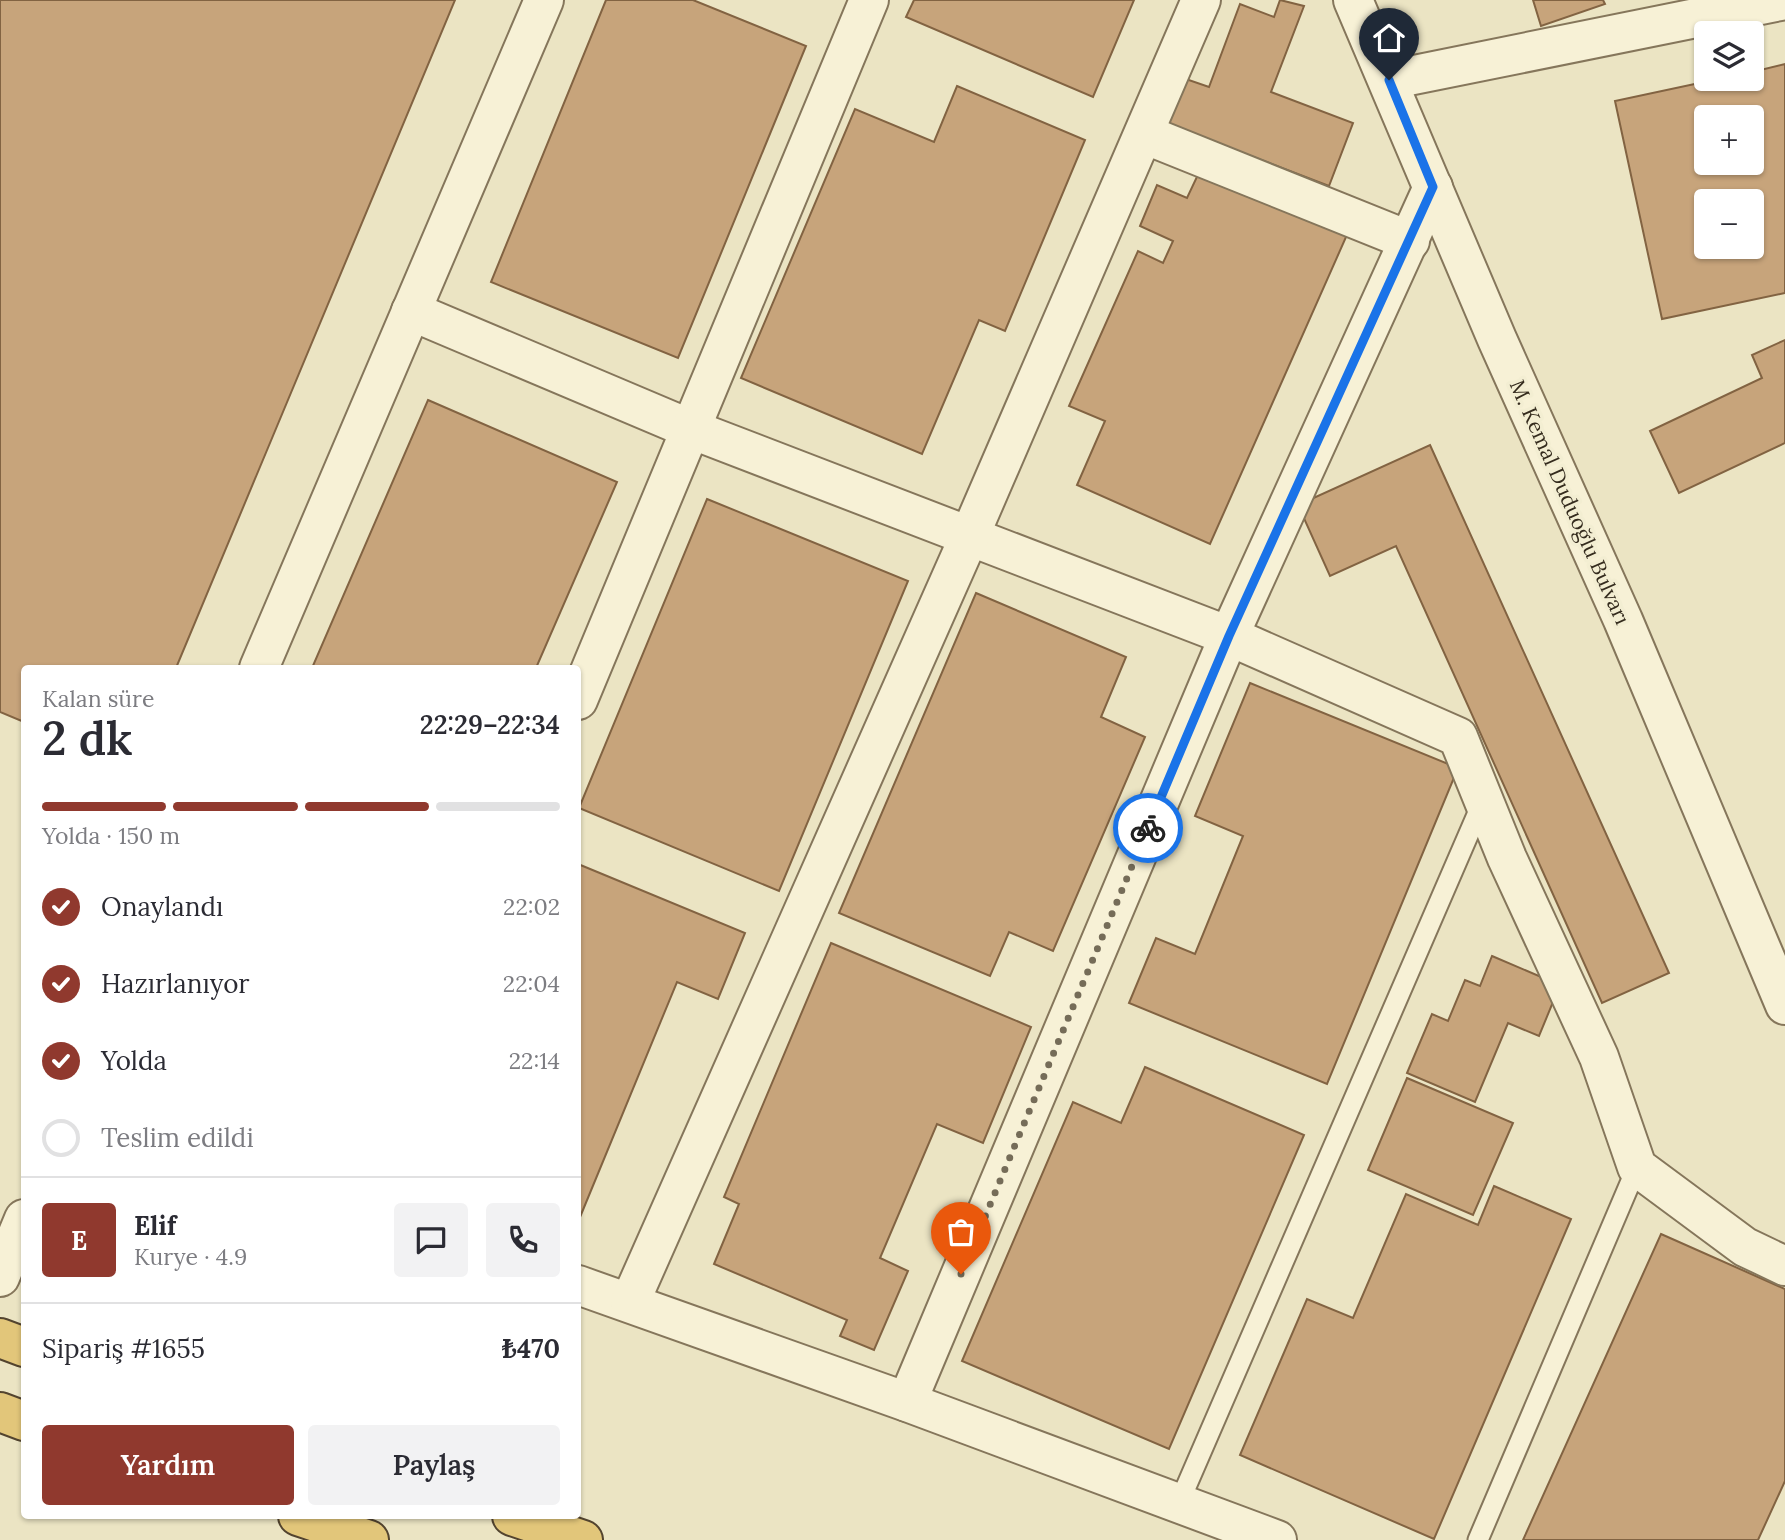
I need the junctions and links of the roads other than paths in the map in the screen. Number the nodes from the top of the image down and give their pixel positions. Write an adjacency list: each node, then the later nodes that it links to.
1 (544, 0): 10 (street)
2 (869, 0): 11 (street)
3 (1201, 0): 7 (street)
4 (1353, 0): 6 (street, M. Kemal Duduoğlu Bulvarı)
5 (1761, 2): 6 (street)
6 (1389, 80): 8 (street, M. Kemal Duduoğlu Bulvarı)
7 (1144, 134): 9 (street); 12 (street)
8 (1433, 187): 9 (street); 17 (street, M. Kemal Duduoğlu Bulvarı)
9 (1410, 241): 13 (street)
10 (411, 311): 11 (street); 14 (street)
11 (688, 428): 12 (street); 15 (street)
12 (970, 535): 13 (street); 23 (street)
13 (1229, 636): 16 (street); 26 (street)
14 (260, 665)
15 (581, 693)
16 (1483, 801): 18 (street); 29 (lane)
17 (1785, 1005)
18 (1637, 1167): 20 (street); 35 (lane)
19 (21, 1226): 21 (street)
20 (1785, 1266)
21 (0, 1277)
22 (581, 1286): 23 (street)
23 (630, 1302): 26 (street)
24 (0, 1338): 25 (highway)
25 (21, 1346)
26 (907, 1402): 29 (street)
27 (0, 1412): 28 (highway)
28 (21, 1420)
29 (1179, 1503): 34 (street)
30 (308, 1519): 32 (highway)
31 (521, 1519): 33 (highway)
32 (369, 1540)
33 (583, 1540)
34 (1277, 1540)
35 (1478, 1540)

